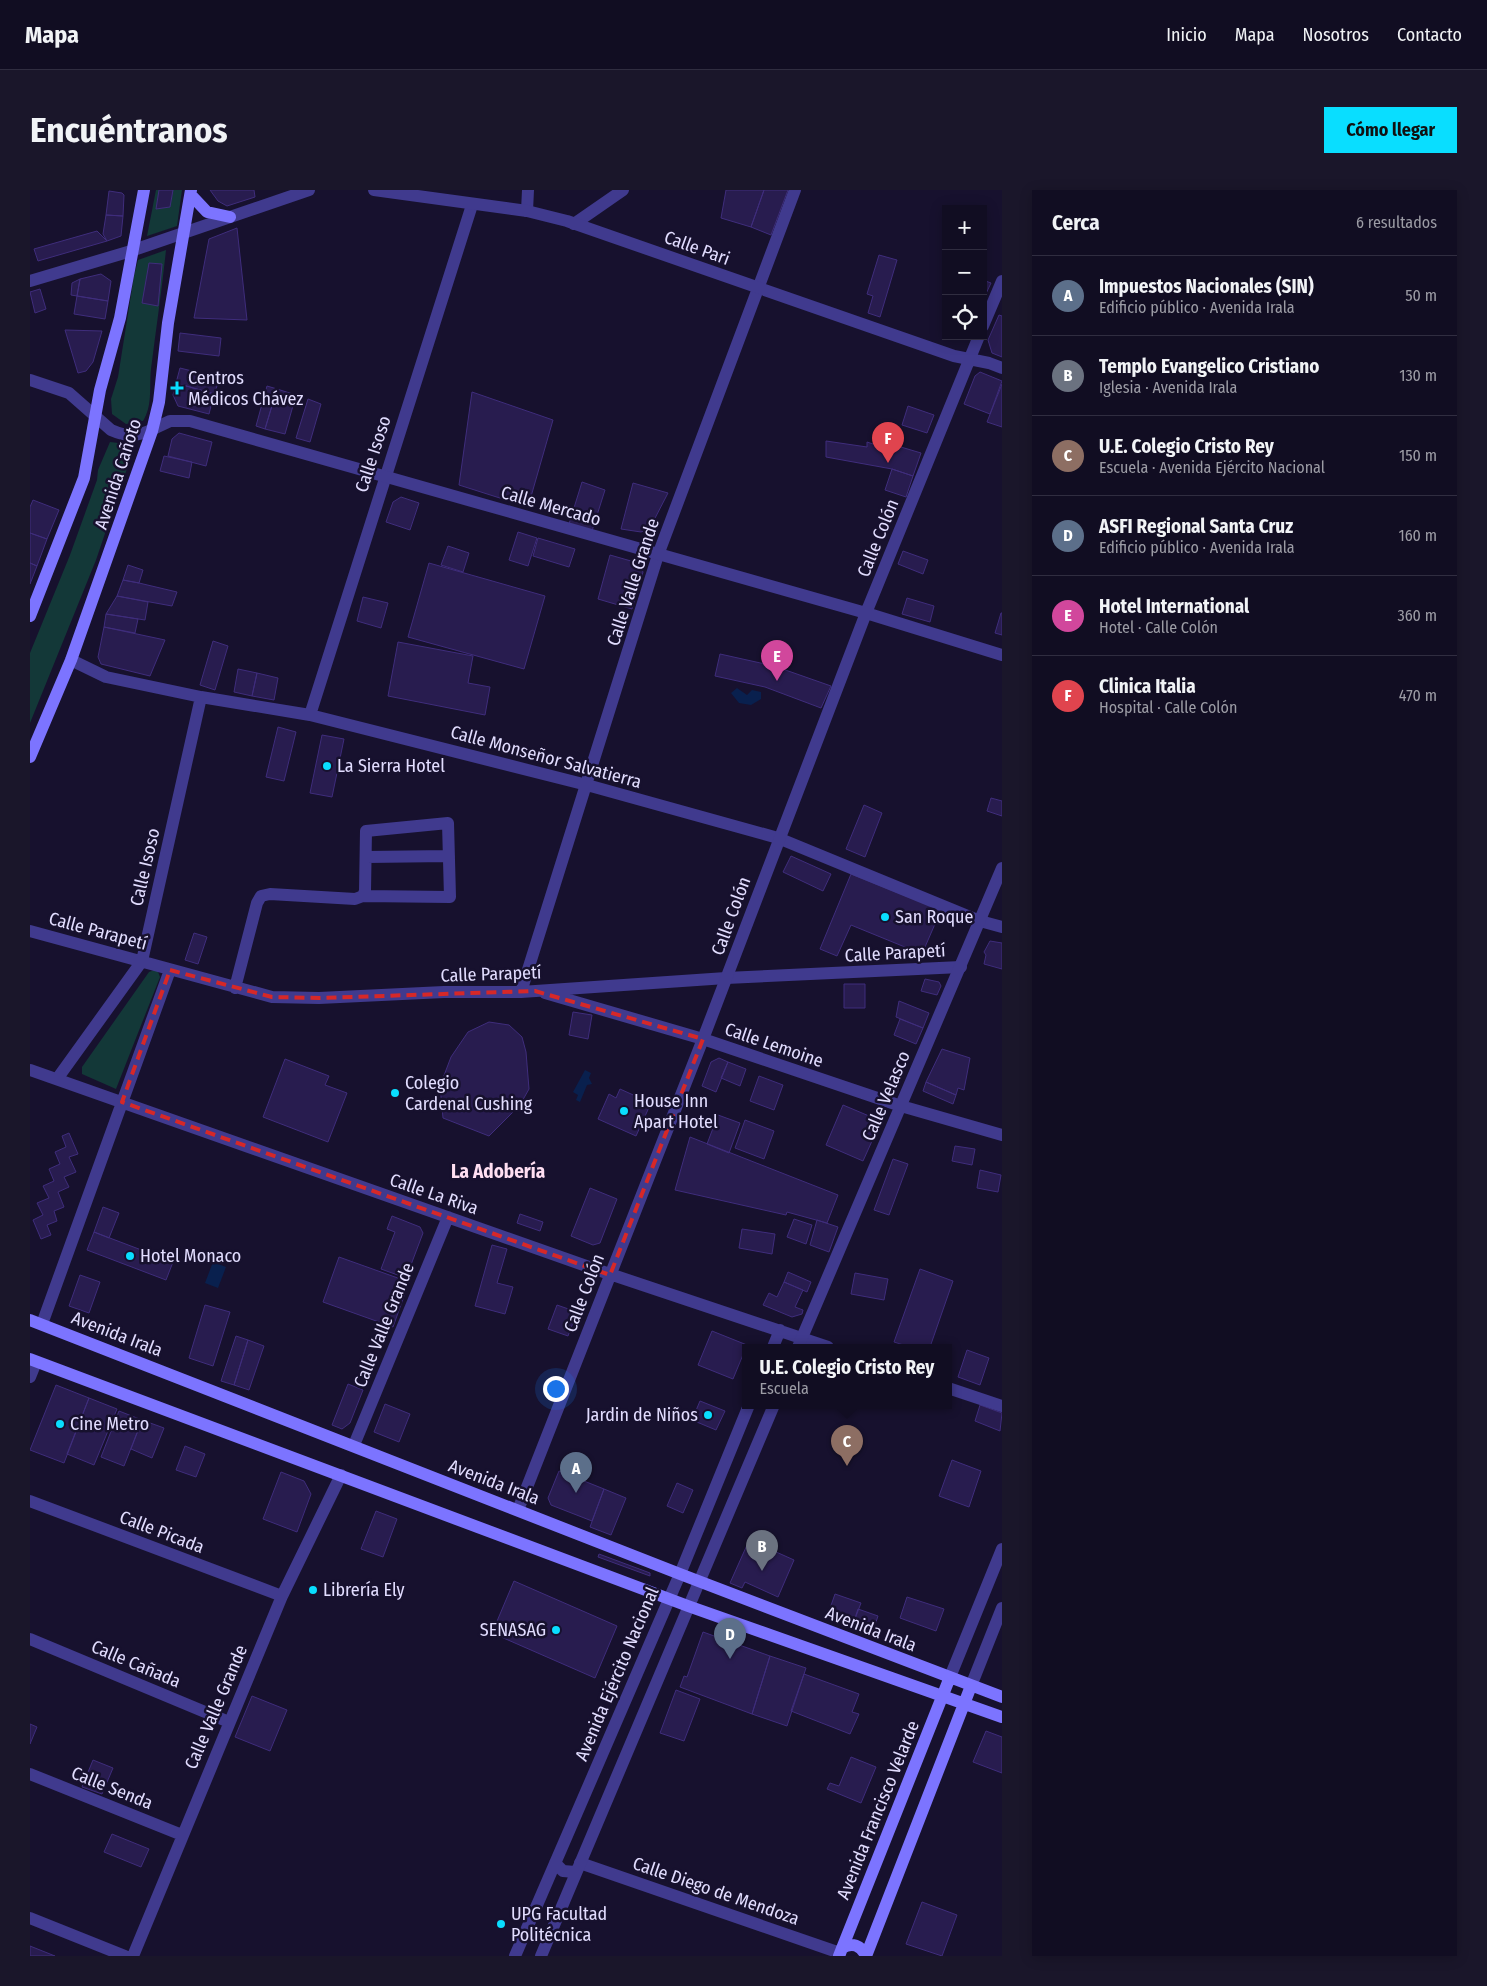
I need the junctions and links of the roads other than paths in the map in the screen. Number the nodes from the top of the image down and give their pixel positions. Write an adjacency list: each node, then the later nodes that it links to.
1 (144, 190): 13 (main road, Avenida Cañoto)
2 (309, 190): 10 (street)
3 (374, 190): 8 (street, Calle Pari)
4 (528, 190): 9 (street)
5 (623, 190): 11 (street)
6 (796, 190): 16 (street, Calle Valle Grande)
7 (191, 192): 10 (main road); 12 (main road, Avenida Cañoto)
8 (472, 205): 9 (street, Calle Pari); 24 (street, Calle Isoso)
9 (527, 211): 11 (street, Calle Pari)
10 (230, 217): 12 (street)
11 (574, 224): 16 (street, Calle Pari)
12 (185, 233): 13 (street); 23 (main road, Avenida Cañoto)
13 (131, 251): 14 (street); 22 (main road, Avenida Cañoto)
14 (30, 281)
15 (1002, 281): 17 (street)
16 (760, 289): 19 (street, Calle Pari); 25 (street, Calle Valle Grande)
17 (987, 317)
18 (977, 340): 19 (street, Calle Colón)
19 (970, 358): 20 (street, Calle Pari); 26 (street, Calle Colón)
20 (1002, 368)
21 (30, 380): 22 (street, Calle Mercado)
22 (97, 416): 23 (street, Calle Mercado); 27 (main road, Avenida Cañoto)
23 (153, 429): 24 (street, Calle Mercado); 29 (main road, Avenida Cañoto)
24 (385, 476): 25 (street, Calle Mercado); 31 (street, Calle Isoso)
25 (658, 555): 26 (street, Calle Mercado); 33 (street, Calle Valle Grande)
26 (866, 613): 28 (street, Calle Mercado); 34 (street, Calle Colón)
27 (30, 616)
28 (1002, 654)
29 (71, 660): 30 (street, Calle Monseñor Salvatierra); 32 (main road, Avenida Cañoto)
30 (201, 697): 31 (street, Calle Monseñor Salvatierra); 42 (street, Calle Isoso)
31 (310, 715): 33 (street, Calle Monseñor Salvatierra)
32 (30, 757)
33 (587, 785): 34 (street, Calle Monseñor Salvatierra); 48 (street, Calle Valle Grande)
34 (778, 838): 39 (street, Calle Monseñor Salvatierra); 45 (street, Calle Colón)
35 (449, 856): 36 (street); 36 (street); 38 (street)
36 (366, 857): 38 (street)
37 (1002, 868): 39 (street, Calle Velasco)
38 (363, 896): 46 (street)
39 (980, 921): 40 (street, Calle Monseñor Salvatierra); 43 (street, Calle Velasco)
40 (1002, 927)
41 (30, 931): 42 (street, Calle Parapetí)
42 (142, 961): 44 (street, Calle Parapetí); 51 (street, Calle Isoso)
43 (961, 967): 45 (street, Calle Parapetí); 53 (street, Calle Velasco)
44 (170, 970): 46 (street, Calle Parapetí); 52 (street)
45 (726, 978): 47 (street, Calle Parapetí); 49 (street, Calle Colón)
46 (235, 988): 48 (street, Calle Parapetí)
47 (535, 991): 48 (street, Calle Parapetí); 49 (street, Calle Lemoine)
48 (522, 992)
49 (703, 1040): 53 (street, Calle Lemoine); 56 (street, Calle Colón)
50 (30, 1070): 51 (street, Calle La Riva)
51 (58, 1079): 52 (street, Calle La Riva)
52 (122, 1102): 55 (street, Calle La Riva); 58 (street)
53 (901, 1106): 54 (street, Calle Lemoine); 60 (street, Calle Velasco)
54 (1002, 1135)
55 (448, 1217): 56 (street, Calle La Riva); 68 (street, Calle Valle Grande)
56 (610, 1275): 59 (street, Calle La Riva); 71 (street, Calle Colón)
57 (30, 1320): 58 (main road, Avenida Irala)
58 (42, 1324): 68 (main road, Avenida Irala)
59 (780, 1330): 60 (street, Calle La Riva); 61 (street)
60 (800, 1343)
61 (774, 1344)
62 (33, 1360): 63 (street); 69 (main road)
63 (30, 1377)
64 (952, 1389): 65 (street)
65 (1002, 1406)
66 (747, 1409): 73 (street, Avenida Ejército Nacional)
67 (772, 1409): 74 (street)
68 (354, 1445): 71 (main road, Avenida Irala)
69 (341, 1475): 75 (street, Calle Valle Grande); 76 (main road)
70 (30, 1501): 75 (street, Calle Picada)
71 (518, 1510): 73 (main road, Avenida Irala)
72 (1002, 1549): 80 (street)
73 (680, 1574): 74 (main road, Avenida Irala); 76 (street, Avenida Ejército Nacional)
74 (699, 1581): 77 (street); 80 (main road, Avenida Irala)
75 (282, 1596): 86 (street, Calle Valle Grande)
76 (669, 1598): 77 (main road); 89 (street, Avenida Ejército Nacional)
77 (688, 1606): 82 (main road); 90 (street)
78 (1002, 1608): 81 (street)
79 (30, 1639): 86 (street, Calle Cañada)
80 (950, 1678): 81 (main road, Avenida Irala); 82 (main road, Avenida Francisco Velarde)
81 (971, 1686): 83 (main road, Avenida Irala); 84 (main road)
82 (943, 1696): 84 (main road); 93 (main road, Avenida Francisco Velarde)
83 (1002, 1697)
84 (965, 1704): 85 (main road); 98 (main road)
85 (1002, 1718)
86 (230, 1722): 88 (street, Calle Valle Grande)
87 (30, 1774): 88 (street, Calle Senda)
88 (182, 1835): 95 (street, Calle Valle Grande)
89 (564, 1842): 90 (street); 91 (street, Avenida Ejército Nacional)
90 (580, 1862): 91 (street); 93 (street, Calle Diego de Mendoza); 97 (street)
91 (555, 1863): 96 (street, Avenida Ejército Nacional)
92 (30, 1918): 94 (street)
93 (840, 1952): 98 (main road)
94 (125, 1956)
95 (133, 1956)
96 (515, 1956)
97 (541, 1956)
98 (866, 1956)

